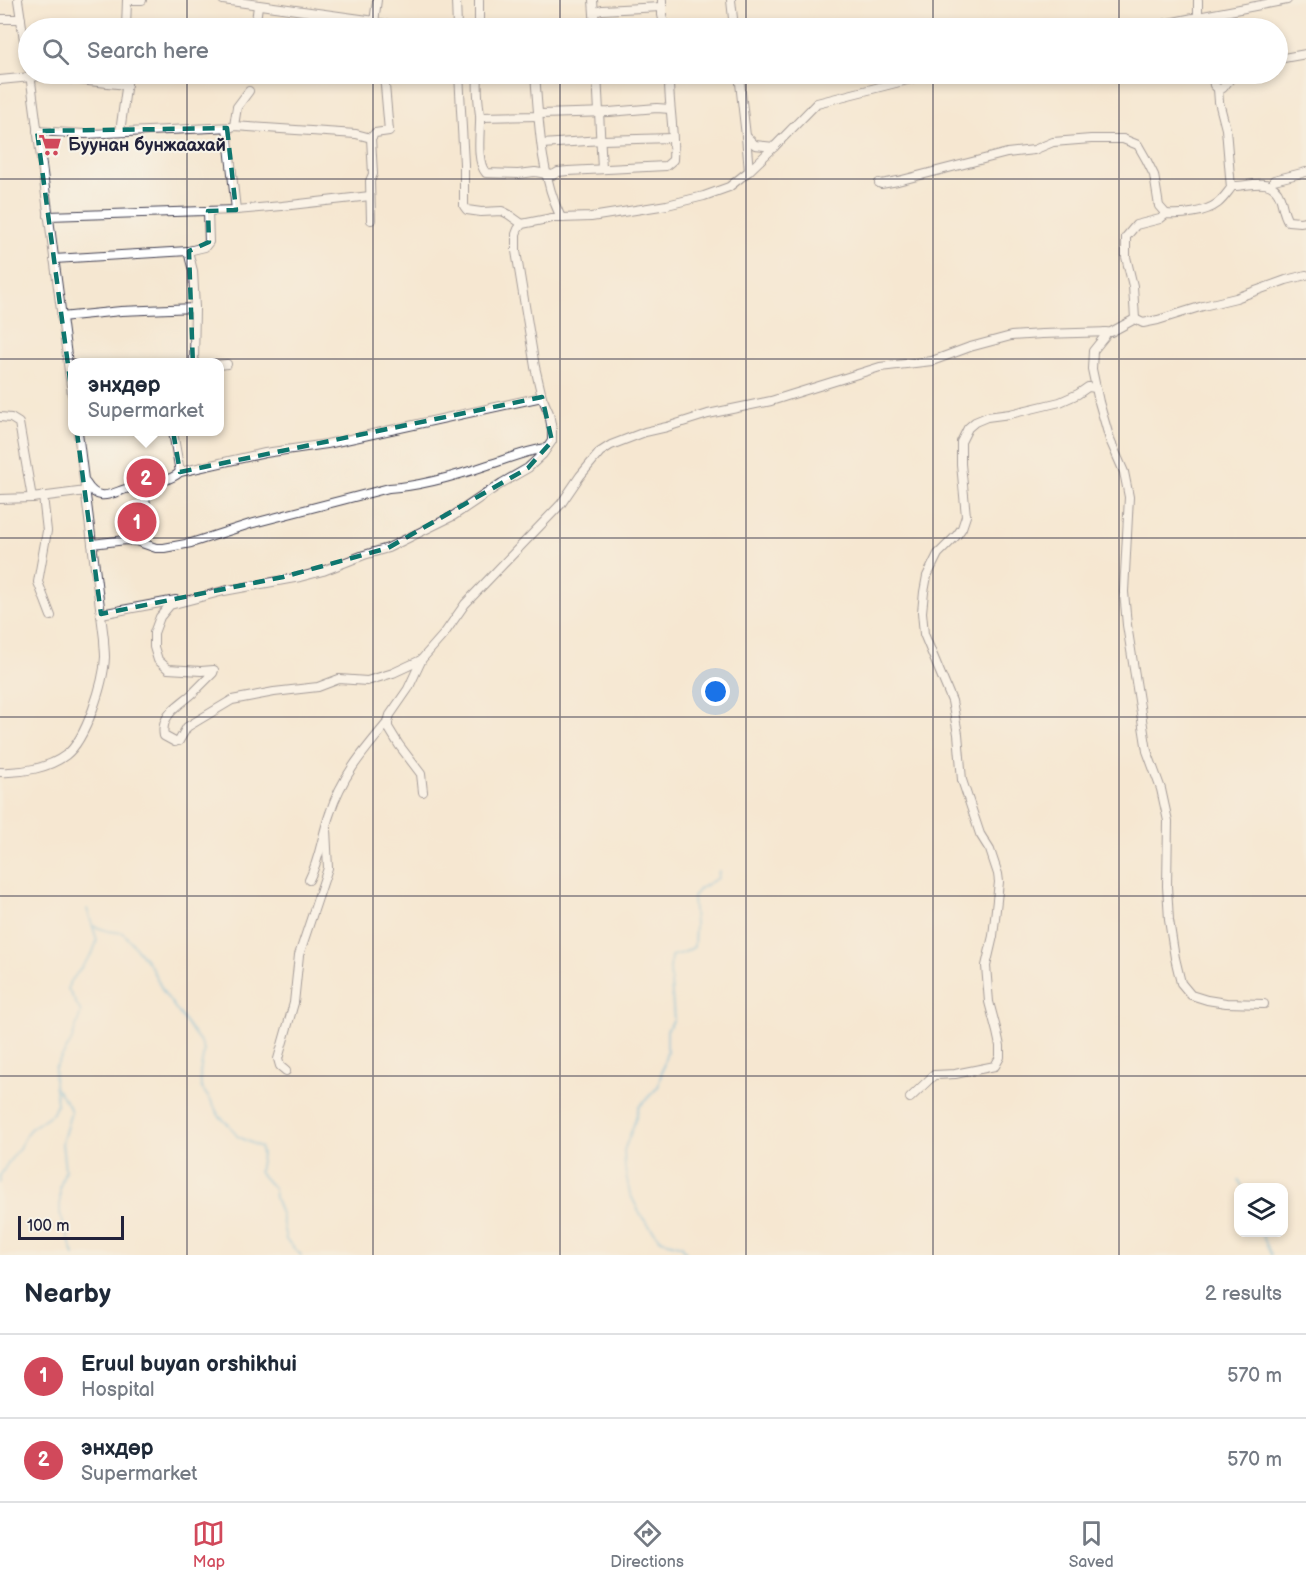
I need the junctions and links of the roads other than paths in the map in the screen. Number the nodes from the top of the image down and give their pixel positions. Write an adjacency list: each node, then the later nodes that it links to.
1 (18, 0): 16 (street)
2 (127, 0): 3 (street); 17 (street)
3 (142, 0)
4 (223, 0): 13 (street)
5 (377, 0): 20 (street)
6 (456, 0): 21 (street)
7 (479, 0): 22 (street)
8 (593, 0): 14 (street)
9 (731, 0): 24 (street)
10 (1198, 0): 15 (street)
11 (1287, 0): 15 (street)
12 (661, 4): 14 (street)
13 (258, 6): 18 (street); 19 (street)
14 (595, 12): 23 (street)
15 (1198, 16): 25 (street)
16 (21, 18)
17 (126, 18)
18 (256, 18)
19 (355, 18)
20 (375, 18)
21 (457, 18)
22 (478, 18)
23 (595, 18)
24 (733, 18)
25 (1189, 18)
26 (0, 19): 27 (street)
27 (18, 19)
28 (1306, 54): 29 (street)
29 (1288, 57)
30 (18, 77): 31 (street)
31 (0, 80)
32 (31, 84): 52 (street)
33 (117, 84): 44 (street)
34 (385, 84): 55 (street)
35 (460, 84): 75 (street)
36 (478, 84): 50 (street)
37 (536, 84): 49 (street)
38 (598, 84): 48 (street)
39 (669, 84): 47 (street)
40 (740, 84): 54 (street)
41 (892, 84): 59 (street)
42 (1214, 84): 45 (street)
43 (1226, 84): 45 (street)
44 (127, 85): 53 (street)
45 (1218, 89): 66 (street)
46 (249, 91): 51 (street)
47 (670, 109): 48 (street); 56 (street)
48 (599, 111): 49 (street); 57 (street)
49 (538, 116): 50 (street); 58 (street)
50 (480, 117): 63 (street)
51 (230, 127): 53 (street); 55 (street); 68 (street)
52 (37, 131): 53 (street); 71 (street)
53 (120, 132)
54 (746, 136): 59 (street); 61 (street)
55 (371, 138): 67 (street)
56 (672, 138): 57 (street); 60 (street)
57 (602, 141): 58 (street); 60 (street)
58 (542, 144): 63 (street)
59 (774, 147): 61 (street)
60 (602, 169): 63 (street)
61 (749, 171): 72 (street)
62 (1306, 172): 64 (street)
63 (547, 175): 72 (street)
64 (1274, 180)
65 (879, 183): 70 (street)
66 (1232, 186): 70 (street); 74 (street)
67 (370, 196): 68 (street); 73 (street)
68 (236, 210): 69 (street)
69 (208, 211): 71 (street); 76 (street)
70 (1166, 214): 81 (street)
71 (48, 216): 77 (street)
72 (561, 218): 75 (street)
73 (371, 220)
74 (1306, 221)
75 (522, 224): 86 (street)
76 (188, 251): 77 (street); 79 (street)
77 (54, 259): 80 (street)
78 (1306, 275): 81 (street)
79 (195, 308): 80 (street); 83 (street)
80 (61, 318): 84 (street)
81 (1135, 319): 82 (street)
82 (1105, 332): 85 (street); 102 (street)
83 (194, 358)
84 (68, 366)
85 (1096, 388): 108 (street); 110 (street)
86 (542, 397): 90 (street); 91 (street)
87 (0, 417): 95 (street)
88 (79, 436): 92 (street)
89 (174, 436): 91 (street)
90 (546, 448): 97 (street); 99 (street)
91 (180, 472): 93 (street)
92 (86, 486): 93 (street); 94 (street); 98 (street)
93 (145, 491): 97 (street)
94 (43, 496): 95 (street); 101 (street)
95 (32, 498): 96 (street)
96 (0, 500)
97 (136, 541): 98 (street)
98 (92, 544): 100 (street)
99 (355, 558): 100 (street); 102 (street)
100 (101, 614): 104 (street)
101 (51, 616)
102 (422, 659): 103 (street)
103 (388, 722): 105 (street); 106 (street)
104 (0, 772)
105 (423, 792)
106 (326, 829): 107 (street); 109 (street)
107 (309, 880)
108 (1264, 1004)
109 (285, 1071)
110 (910, 1098)

